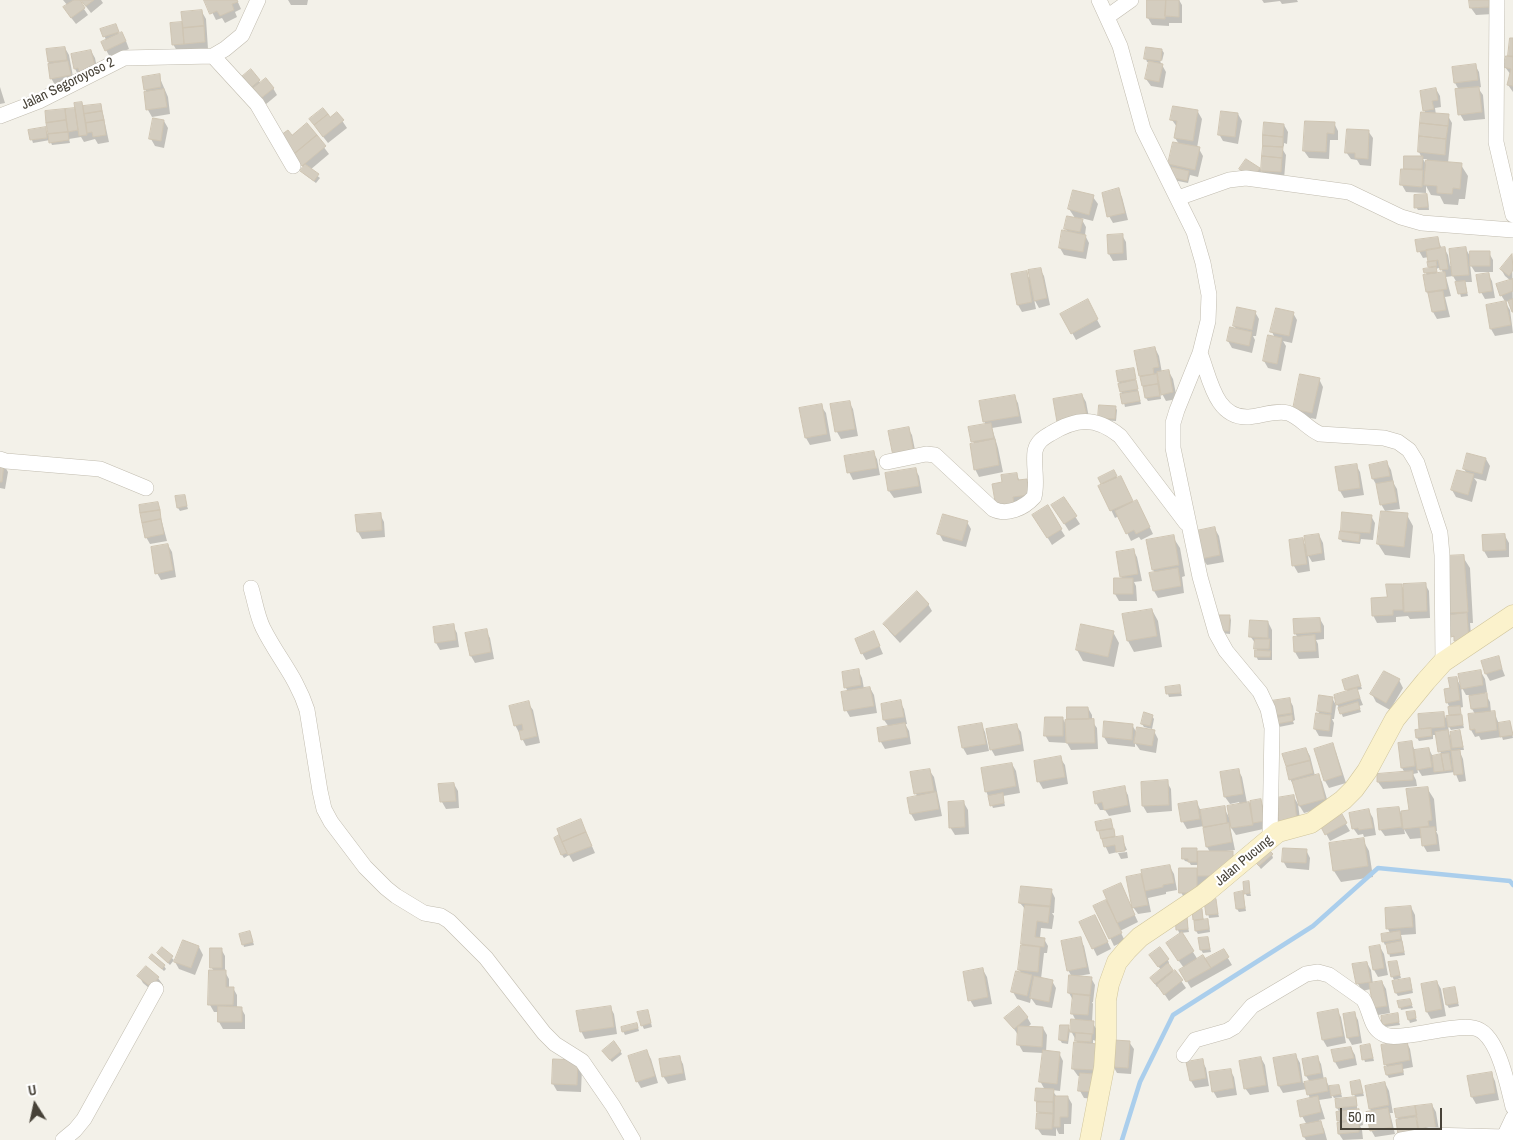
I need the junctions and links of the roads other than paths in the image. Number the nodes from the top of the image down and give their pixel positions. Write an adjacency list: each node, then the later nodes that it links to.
1 (258, 0): 6 (street)
2 (1099, 0): 5 (street)
3 (1132, 0): 5 (street)
4 (1497, 0): 10 (street)
5 (1107, 17): 9 (street)
6 (213, 56): 7 (street, Jalan Segoroyoso 2); 8 (street)
7 (0, 116)
8 (293, 166)
9 (1178, 198): 11 (street); 12 (street)
10 (1513, 215)
11 (1513, 230)
12 (1200, 353): 16 (street); 19 (street)
13 (0, 459): 15 (street)
14 (887, 462): 16 (street)
15 (146, 488)
16 (1189, 526): 20 (street)
17 (250, 588): 27 (street)
18 (1513, 615): 19 (main road, Jalan Pucung)
19 (1443, 662): 20 (main road, Jalan Pucung)
20 (1270, 838): 28 (main road, Jalan Pucung)
21 (156, 990): 26 (street)
22 (1184, 1054): 23 (street)
23 (1513, 1107)
24 (1513, 1118): 25 (street)
25 (1505, 1139): 29 (street)
26 (63, 1140)
27 (633, 1140)
28 (1090, 1140)
29 (1401, 1140)

